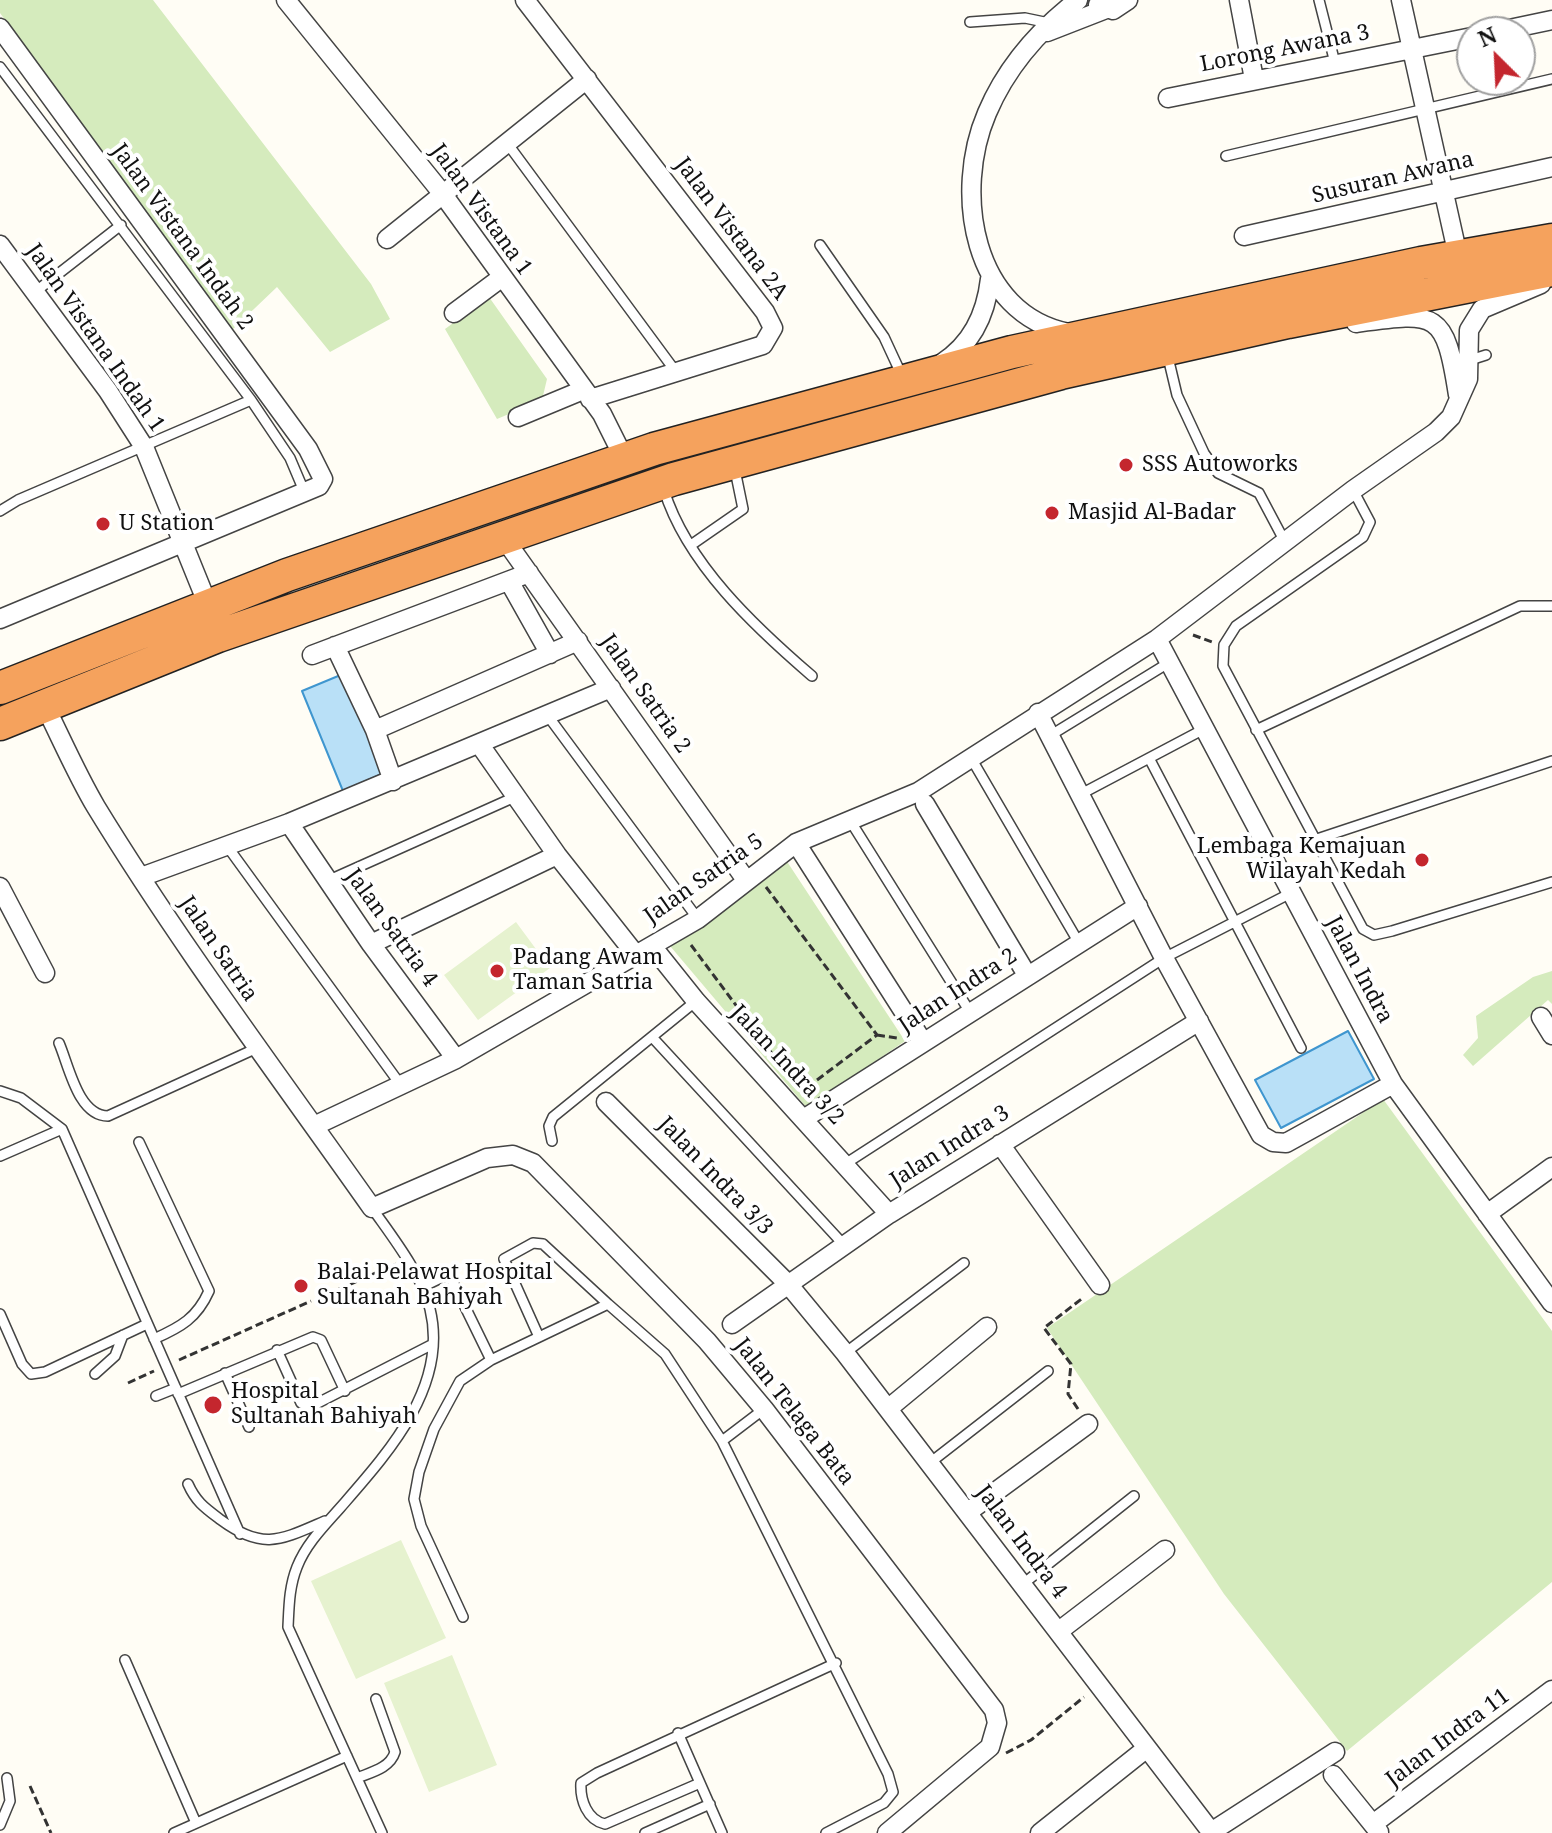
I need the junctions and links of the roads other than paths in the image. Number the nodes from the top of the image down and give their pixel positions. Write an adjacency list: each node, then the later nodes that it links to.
1 (286, 0): 26 (street, Jalan Vistana 1)
2 (525, 0): 17 (street, Jalan Vistana 2A)
3 (1078, 0): 10 (street)
4 (1128, 0): 8 (street)
5 (1239, 0): 18 (street)
6 (1319, 0): 15 (lane)
7 (1401, 0): 14 (street)
8 (1100, 5): 13 (street)
9 (970, 22): 10 (lane)
10 (1049, 23): 13 (street)
11 (0, 28): 56 (street, Jalan Vistana Indah 2)
12 (1456, 40): 14 (street, Lorong Awana 3)
13 (1031, 42): 36 (street)
14 (1411, 50): 15 (street, Lorong Awana 3); 21 (street)
15 (1335, 63): 18 (street, Lorong Awana 3)
16 (0, 67): 27 (lane)
17 (587, 79): 22 (street); 45 (street, Jalan Vistana 2A)
18 (1254, 79): 20 (street, Lorong Awana 3)
19 (1552, 79): 21 (lane)
20 (1168, 98)
21 (1426, 108): 23 (lane); 25 (street)
22 (505, 141): 26 (street); 45 (lane)
23 (1226, 156)
24 (1552, 167): 25 (street, Susuran Awana)
25 (1443, 191): 28 (street, Susuran Awana); 33 (street)
26 (442, 193): 29 (street); 35 (street, Jalan Vistana 1)
27 (121, 225): 38 (lane); 48 (lane)
28 (1244, 236)
29 (387, 239)
30 (1552, 240): 33 (highway)
31 (0, 245): 38 (street, Jalan Vistana Indah 1)
32 (820, 245): 46 (lane)
33 (1458, 256): 41 (highway)
34 (1552, 270): 40 (highway)
35 (501, 278): 39 (street); 47 (street, Jalan Vistana 1)
36 (990, 279): 41 (street); 46 (street)
37 (1552, 279): 44 (street)
38 (35, 292): 51 (street, Jalan Vistana Indah 1)
39 (454, 313)
40 (1288, 322): 42 (highway); 49 (street)
41 (1088, 335): 46 (highway)
42 (1167, 349): 53 (highway); 60 (lane)
43 (1486, 355): 44 (lane)
44 (1467, 361): 49 (street)
45 (676, 372): 47 (street, Jalan Vistana 2A)
46 (905, 381): 52 (highway)
47 (586, 394): 50 (street, Jalan Vistana 2A); 52 (street, Jalan Vistana 1)
48 (251, 400): 51 (lane); 56 (lane)
49 (1459, 401): 55 (street, Jalan Satria 5)
50 (518, 417)
51 (144, 447): 57 (lane); 59 (street, Jalan Vistana Indah 1)
52 (624, 458): 64 (highway)
53 (733, 463): 54 (highway); 61 (lane)
54 (662, 482): 58 (highway); 61 (lane)
55 (1353, 490): 60 (street, Jalan Satria 5); 82 (lane)
56 (304, 491): 59 (street)
57 (0, 511)
58 (503, 537): 62 (street, Jalan Satria 2); 76 (highway)
59 (185, 541): 64 (street, Jalan Vistana Indah 1); 66 (street)
60 (1285, 542): 67 (street, Jalan Satria 5)
61 (691, 545): 73 (lane)
62 (529, 573): 63 (street); 68 (street, Jalan Satria 2)
63 (509, 581): 69 (street); 70 (street)
64 (208, 605): 74 (highway)
65 (1552, 606): 82 (lane)
66 (0, 619)
67 (1157, 639): 72 (street, Jalan Indra); 77 (street, Jalan Satria 5)
68 (578, 641): 70 (street); 75 (street, Jalan Satria 2)
69 (335, 646): 71 (street); 81 (street)
70 (550, 654): 81 (street)
71 (312, 655)
72 (1170, 662): 80 (street, Jalan Indra); 83 (lane)
73 (812, 676)
74 (0, 688)
75 (611, 688): 78 (street); 99 (street, Jalan Satria 2)
76 (44, 704): 79 (highway); 98 (street, Jalan Satria)
77 (1038, 713): 83 (street); 85 (street, Jalan Satria 5)
78 (548, 716): 84 (street); 105 (lane)
79 (0, 724)
80 (1206, 728): 86 (lane); 103 (street, Jalan Indra)
81 (375, 730): 88 (street)
82 (1256, 730): 94 (lane)
83 (1051, 735): 89 (street)
84 (480, 745): 88 (street); 90 (street, Jalan Indra 3/2)
85 (971, 758): 92 (street, Jalan Satria 5); 107 (lane)
86 (1149, 758): 89 (lane); 106 (lane)
87 (1552, 761): 94 (lane)
88 (393, 781): 93 (street)
89 (1081, 794): 104 (street)
90 (517, 796): 97 (street, Jalan Indra 3/2); 100 (lane)
91 (925, 804): 112 (street)
92 (851, 822): 95 (street, Jalan Satria 5); 114 (lane)
93 (289, 823): 96 (street); 100 (street, Jalan Satria 4)
94 (1314, 840): 101 (lane)
95 (796, 843): 99 (street, Jalan Satria 5); 119 (street)
96 (227, 846): 98 (street); 124 (lane)
97 (557, 855): 108 (street); 109 (street, Jalan Indra 3/2)
98 (141, 877): 121 (street, Jalan Satria)
99 (746, 880): 105 (street, Jalan Satria 5)
100 (327, 881): 108 (street, Jalan Satria 4)
101 (1552, 882)
102 (0, 887): 111 (street)
103 (1291, 893): 106 (lane); 125 (street, Jalan Indra)
104 (1138, 906): 107 (street, Jalan Indra 2); 110 (street)
105 (698, 919): 109 (street, Jalan Satria 5)
106 (1236, 922): 110 (lane); 122 (lane)
107 (1079, 943): 112 (street, Jalan Indra 2)
108 (371, 944): 123 (street, Jalan Satria 4)
109 (644, 950): 113 (street, Jalan Indra 3/2); 123 (street, Jalan Satria 5)
110 (1164, 958): 116 (street); 136 (lane)
111 (45, 973)
112 (1027, 975): 114 (street, Jalan Indra 2)
113 (696, 1001): 118 (lane); 129 (street, Jalan Indra 3/2)
114 (970, 1012): 119 (street, Jalan Indra 2)
115 (1541, 1017): 117 (street)
116 (1199, 1021): 125 (street); 134 (street, Jalan Indra 3)
117 (1552, 1035)
118 (652, 1037): 126 (lane); 141 (lane)
119 (923, 1042): 129 (street, Jalan Indra 2)
120 (59, 1043): 121 (lane)
121 (257, 1048): 130 (street, Jalan Satria)
122 (1301, 1048)
123 (456, 1059): 124 (street, Jalan Satria 5)
124 (400, 1084): 130 (street, Jalan Satria 5)
125 (1393, 1084): 140 (street, Jalan Indra)
126 (592, 1085): 128 (lane); 132 (lane)
127 (0, 1091): 131 (lane)
128 (606, 1102): 143 (street, Jalan Indra 3/3)
129 (805, 1118): 136 (street, Jalan Indra 3/2)
130 (314, 1126): 138 (street, Jalan Satria)
131 (62, 1129): 135 (lane); 149 (lane)
132 (552, 1141)
133 (139, 1142): 154 (lane)
134 (1000, 1144): 139 (street, Jalan Indra 3); 144 (street)
135 (0, 1156)
136 (845, 1164): 139 (street, Jalan Indra 3/2)
137 (1552, 1167): 140 (street)
138 (372, 1208): 145 (lane); 166 (street, Jalan Telaga Bata)
139 (889, 1214): 141 (street, Jalan Indra 3)
140 (1487, 1214): 146 (street, Jalan Indra)
141 (844, 1245): 143 (street, Jalan Indra 3)
142 (964, 1263): 157 (lane)
143 (788, 1284): 150 (street, Jalan Indra 3); 157 (street, Jalan Indra 4)
144 (1100, 1285)
145 (420, 1288): 155 (lane); 158 (lane)
146 (1552, 1303)
147 (608, 1304): 153 (lane); 153 (lane); 169 (lane)
148 (0, 1314): 152 (lane)
149 (147, 1324): 152 (lane); 154 (lane)
150 (732, 1324)
151 (987, 1327): 165 (street)
152 (123, 1335): 161 (lane)
153 (539, 1337): 158 (lane)
154 (154, 1339): 162 (lane)
155 (433, 1344): 163 (lane); 174 (lane)
156 (277, 1350): 160 (lane); 163 (lane); 163 (lane)
157 (845, 1353): 165 (street, Jalan Indra 4)
158 (491, 1360): 178 (lane)
159 (1048, 1371): 170 (lane)
160 (225, 1373): 162 (lane); 168 (lane)
161 (95, 1374)
162 (177, 1391): 164 (lane); 175 (lane)
163 (345, 1391)
164 (156, 1396)
165 (889, 1408): 170 (street, Jalan Indra 4)
166 (764, 1409): 169 (lane); 202 (street, Jalan Telaga Bata)
167 (1088, 1424): 173 (street)
168 (249, 1427)
169 (722, 1441): 181 (lane)
170 (931, 1462): 173 (street, Jalan Indra 4)
171 (188, 1484): 175 (lane)
172 (1134, 1496): 177 (lane)
173 (968, 1512): 177 (street, Jalan Indra 4)
174 (330, 1519): 175 (lane); 187 (lane)
175 (240, 1534)
176 (1165, 1550): 179 (street)
177 (1023, 1584): 179 (street, Jalan Indra 4)
178 (463, 1617)
179 (1059, 1631): 185 (street, Jalan Indra 4)
180 (125, 1660): 193 (lane)
181 (836, 1663): 184 (lane); 201 (lane)
182 (1552, 1690): 195 (street, Jalan Indra 11)
183 (376, 1699): 190 (lane)
184 (678, 1733): 191 (lane); 191 (lane)
185 (1147, 1748): 196 (street, Jalan Indra 4); 203 (street)
186 (1335, 1752): 196 (street)
187 (347, 1756): 190 (lane); 193 (lane)
188 (1333, 1775): 195 (street)
189 (7, 1778): 194 (lane)
190 (357, 1778): 198 (lane)
191 (700, 1783): 192 (lane)
192 (710, 1804): 199 (lane); 200 (lane)
193 (196, 1823): 197 (lane)
194 (0, 1825)
195 (1376, 1828)
196 (1211, 1832)
197 (174, 1833)
198 (382, 1833)
199 (645, 1833)
200 (722, 1833)
201 (826, 1833)
202 (887, 1833)
203 (1040, 1833)

